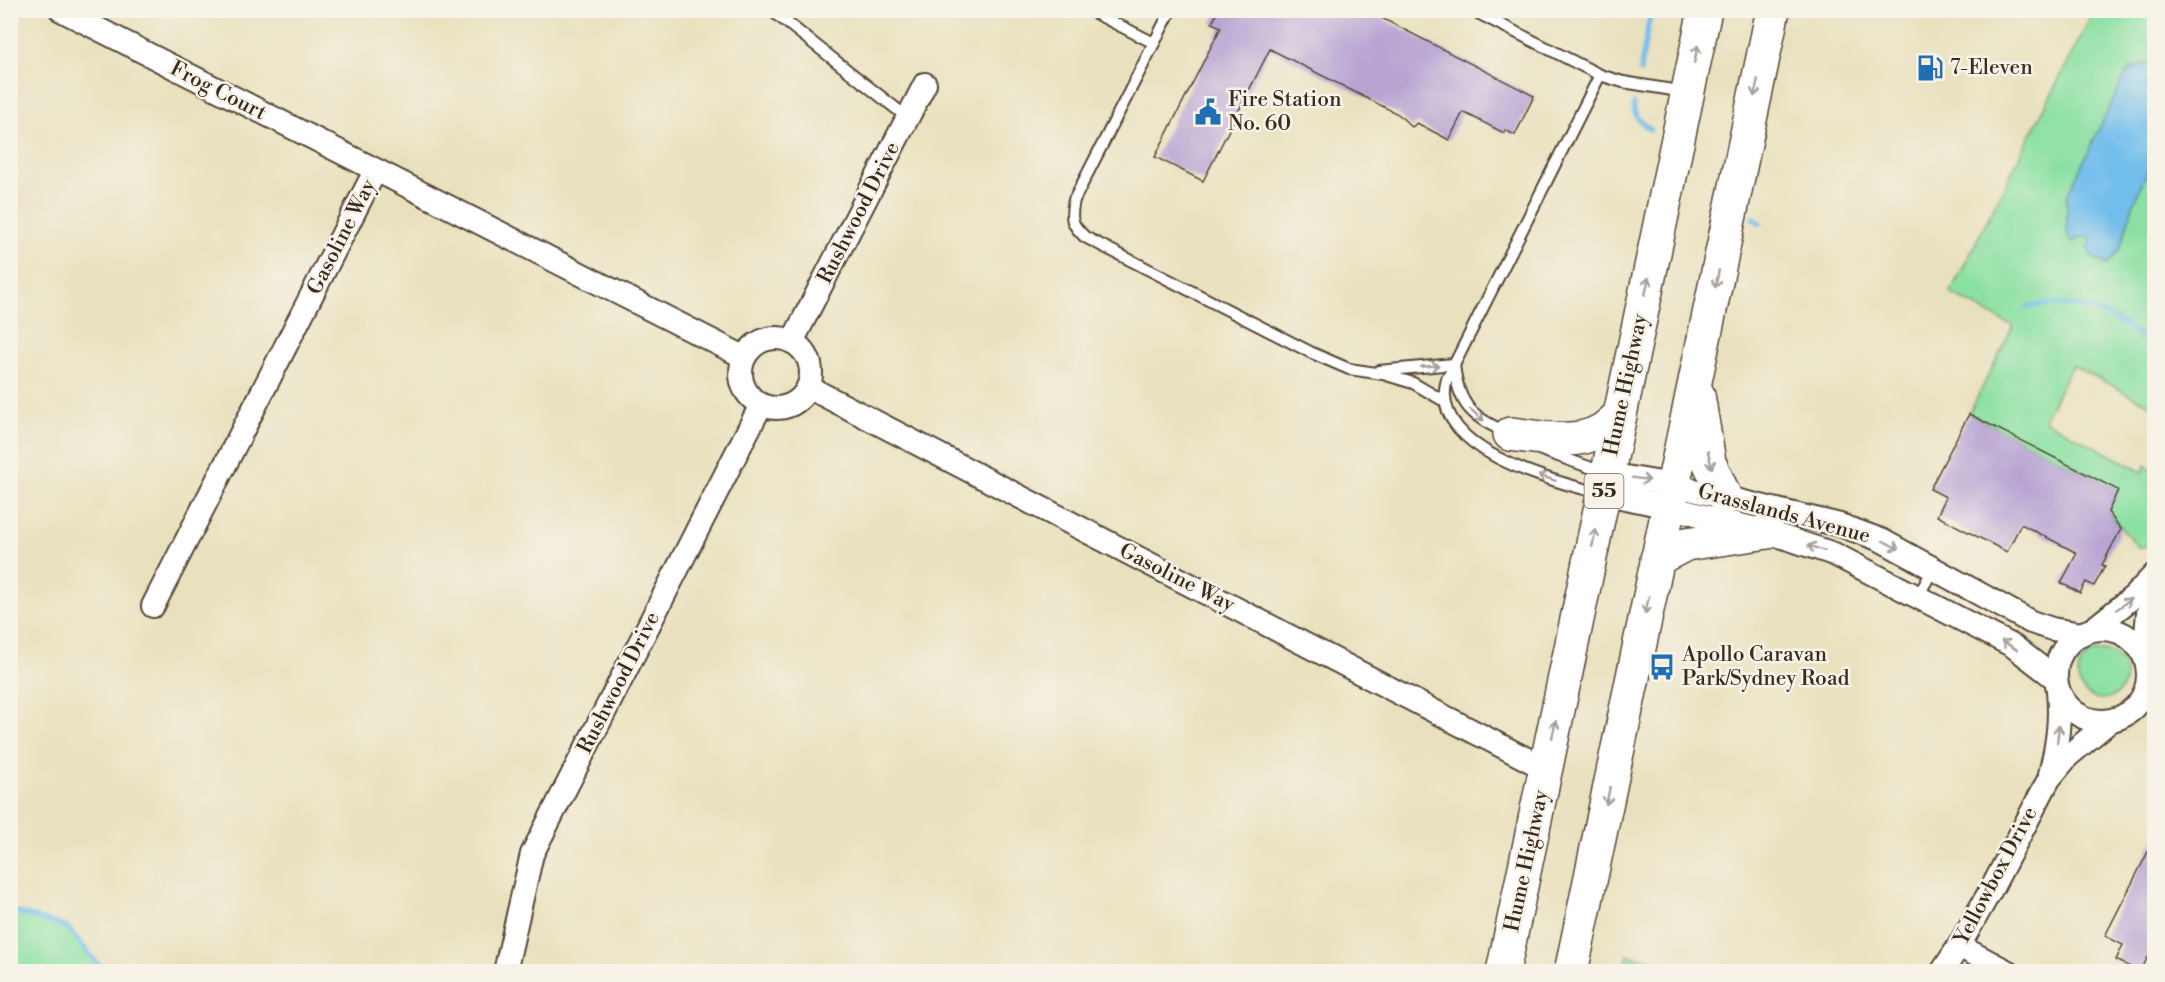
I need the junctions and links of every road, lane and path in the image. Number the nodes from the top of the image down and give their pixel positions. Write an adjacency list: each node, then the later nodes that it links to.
1 (61, 10): 14 (street, Frog Court)
2 (771, 10): 13 (lane)
3 (1089, 10): 8 (lane)
4 (1171, 10): 9 (lane)
5 (1472, 10): 10 (lane)
6 (1705, 10): 12 (highway, Hume Highway / 55, one-way to 6)
7 (1773, 10): 19 (highway, one-way to 19)
8 (1102, 13): 9 (lane)
9 (1154, 43): 18 (lane)
10 (1600, 75): 12 (lane); 17 (lane)
11 (925, 84): 13 (street, Rushwood Drive)
12 (1688, 93): 23 (highway, Hume Highway / 55, one-way to 12)
13 (908, 118): 15 (street, Rushwood Drive)
14 (375, 171): 16 (street, Gasoline Way); 34 (street, Gasoline Way)
15 (792, 342): 16 (street); 20 (street)
16 (744, 357): 22 (street)
17 (1454, 364): 18 (lane, one-way to 17); 21 (lane); 24 (lane, one-way to 24)
18 (1364, 372): 21 (lane)
19 (1695, 381): 26 (highway); 27 (highway, one-way to 27)
20 (808, 387): 22 (street); 40 (street, Gasoline Way)
21 (1444, 401): 25 (lane, one-way to 21)
22 (761, 405): 43 (street, Rushwood Drive)
23 (1620, 415): 24 (highway); 25 (highway, Hume Highway / 55)
24 (1510, 434): 25 (lane)
25 (1605, 484): 26 (street, Grasslands Avenue); 40 (highway, Hume Highway / 55, one-way to 25)
26 (1671, 496): 27 (street, Grasslands Avenue); 28 (street, Grasslands Avenue); 29 (highway)
27 (1725, 497): 30 (street, Grasslands Avenue, one-way to 30)
28 (1768, 532): 29 (highway); 33 (street, Grasslands Avenue, one-way to 28)
29 (1657, 559): 45 (highway, one-way to 45)
30 (1934, 568): 33 (lane); 35 (street, Grasslands Avenue)
31 (2154, 575): 35 (street, one-way to 31)
32 (2154, 590): 36 (street)
33 (1918, 596): 37 (street, Grasslands Avenue, one-way to 33)
34 (153, 606)
35 (2087, 632): 36 (street); 37 (street)
36 (2149, 662): 39 (street)
37 (2057, 683): 39 (street); 41 (street, one-way to 37)
38 (2154, 717): 39 (street)
39 (2118, 718): 41 (street)
40 (1546, 769): 44 (highway, Hume Highway / 55)
41 (2049, 778): 42 (street, Yellowbox Drive)
42 (1959, 946): 46 (street, Yellowbox Drive); 47 (street)
43 (505, 972)
44 (1503, 972)
45 (1571, 972)
46 (1942, 972)
47 (2008, 972)

